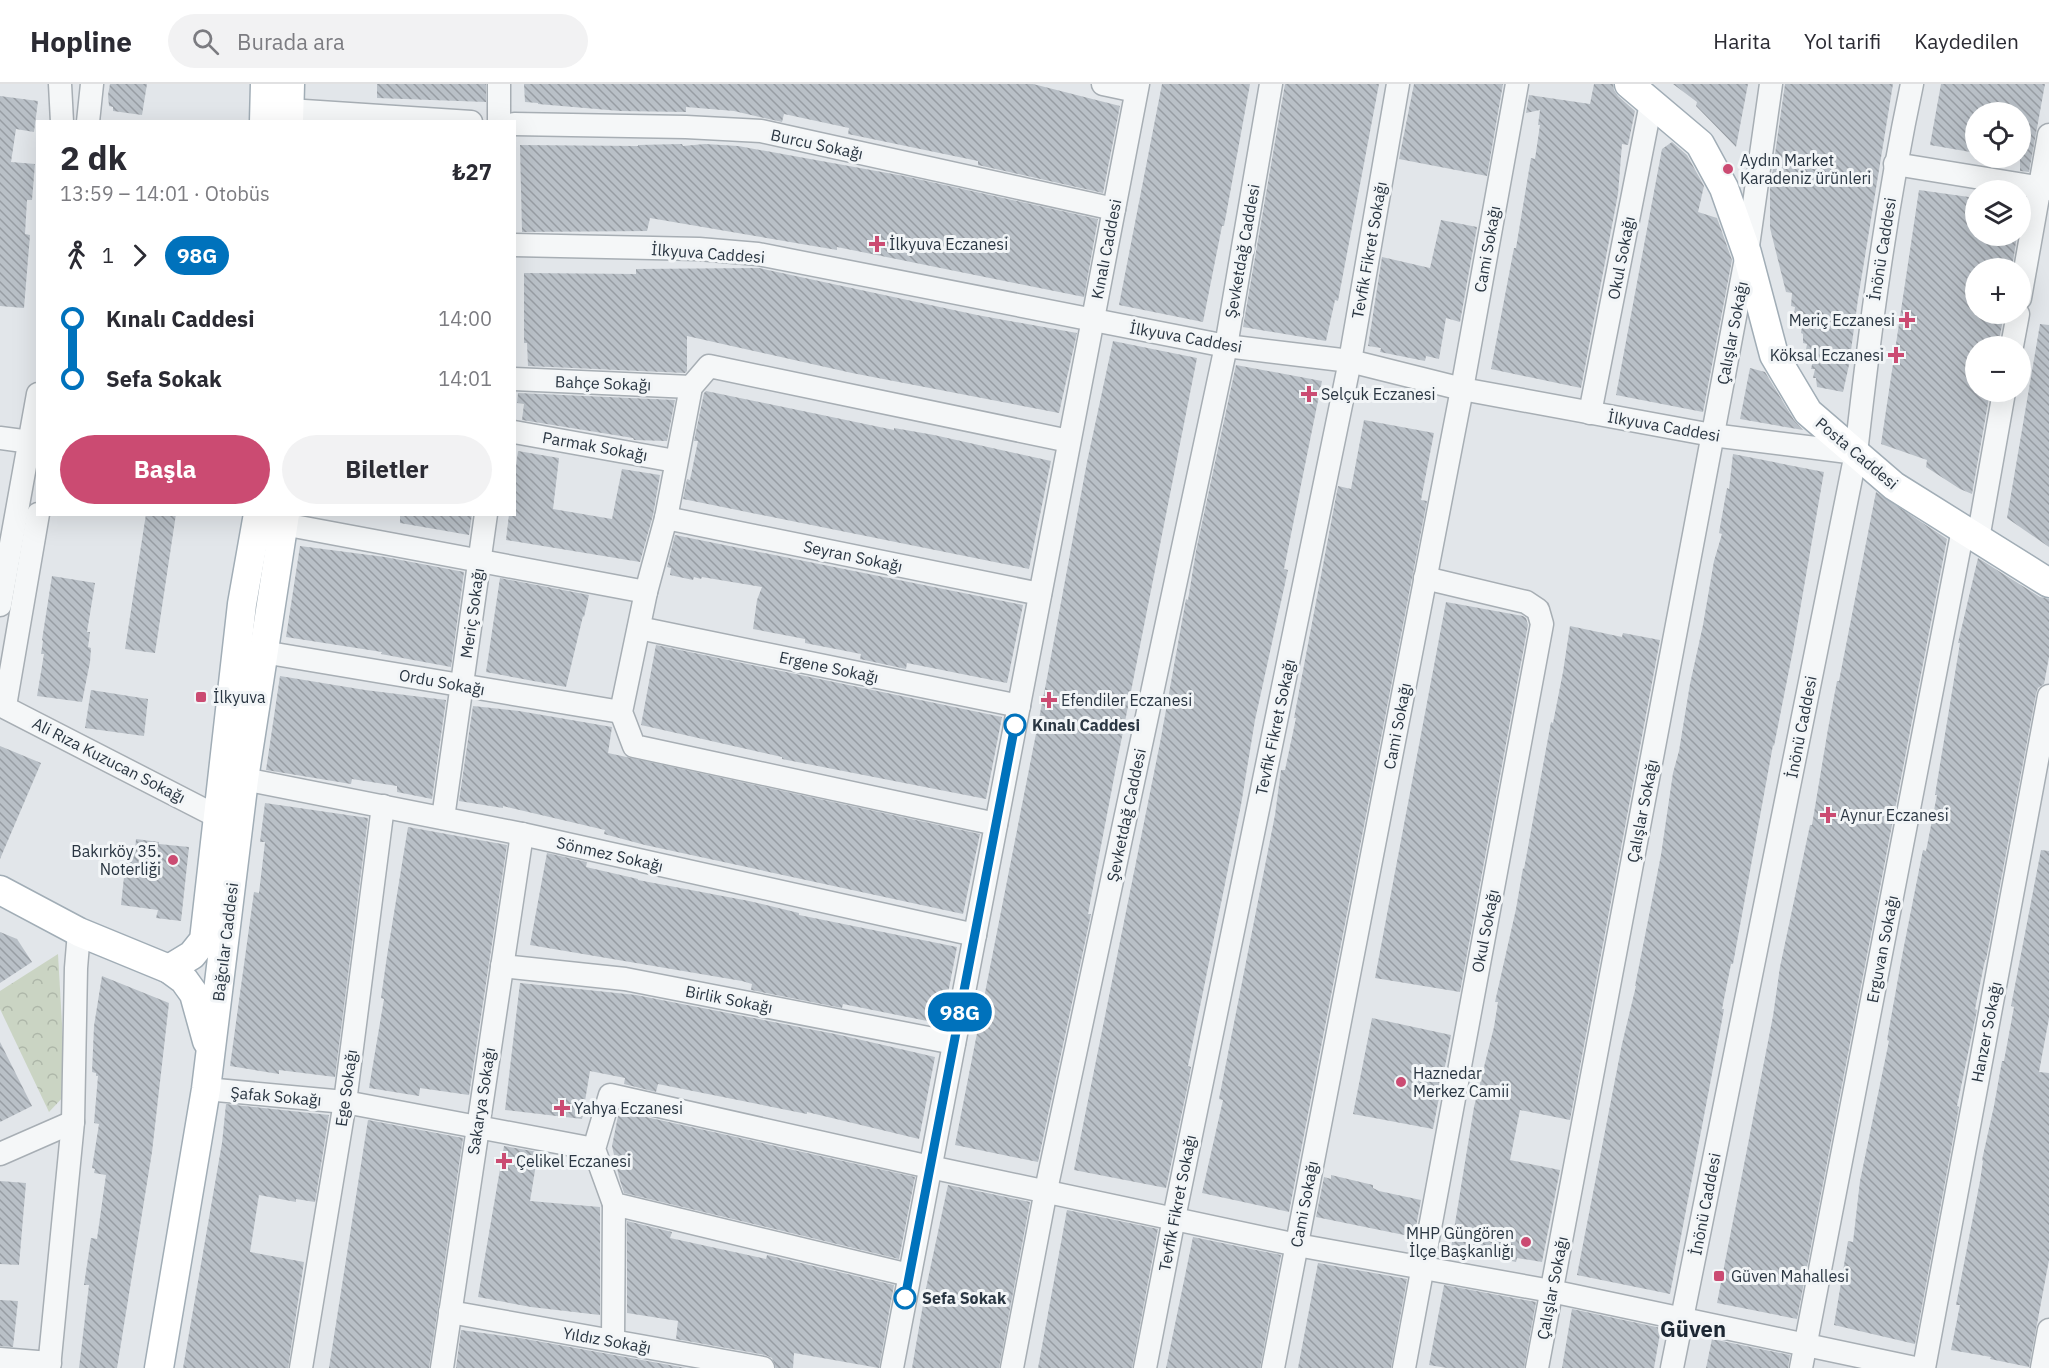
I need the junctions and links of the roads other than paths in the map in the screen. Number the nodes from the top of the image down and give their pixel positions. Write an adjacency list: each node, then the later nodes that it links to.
1 (60, 84): 15 (street)
2 (92, 84): 16 (street)
3 (265, 84): 14 (main road)
4 (499, 84): 18 (street)
5 (1103, 84): 12 (street)
6 (1271, 84): 28 (street, Şevketdağ Caddesi)
7 (1398, 84): 29 (street, Tevfik Fikret Sokağı)
8 (1517, 84): 32 (street, Cami Sokağı)
9 (1629, 84): 13 (main road, Posta Caddesi)
10 (1771, 84): 25 (street, Çalışlar Sokağı)
11 (1912, 84): 21 (street, İnönü Caddesi)
12 (1137, 88): 23 (street, Kınalı Caddesi)
13 (1651, 103): 25 (main road, Posta Caddesi); 35 (street, Okul Sokağı)
14 (283, 109): 17 (street)
15 (62, 120)
16 (88, 120)
17 (442, 120)
18 (499, 120)
19 (516, 124): 23 (street, Burcu Sokağı)
20 (2049, 135): 22 (street)
21 (1895, 164): 22 (street); 41 (street, İnönü Caddesi)
22 (2044, 188): 26 (street)
23 (1114, 209): 27 (street, Kınalı Caddesi)
24 (516, 245): 27 (street, İlkyuva Caddesi)
25 (1747, 253): 37 (street, Çalışlar Sokağı); 41 (main road, Posta Caddesi)
26 (2029, 258)
27 (1092, 321): 28 (street, İlkyuva Caddesi); 39 (street, Kınalı Caddesi)
28 (1226, 346): 29 (street, İlkyuva Caddesi); 81 (street, Şevketdağ Caddesi)
29 (1350, 361): 32 (street, İlkyuva Caddesi); 83 (street, Tevfik Fikret Sokağı)
30 (516, 379): 31 (street, Bahçe Sokağı)
31 (691, 387): 39 (street); 42 (street)
32 (1462, 389): 35 (street, İlkyuva Caddesi); 49 (street, Cami Sokağı)
33 (2002, 402): 47 (street, Erguvan Sokağı)
34 (36, 413): 40 (street)
35 (1590, 413): 37 (street, İlkyuva Caddesi)
36 (516, 432): 42 (street, Parmak Sokağı)
37 (1712, 435): 41 (street, İlkyuva Caddesi); 87 (street, Çalışlar Sokağı)
38 (0, 438): 40 (street)
39 (1069, 441): 52 (street, Kınalı Caddesi)
40 (33, 442): 53 (street)
41 (1856, 453): 47 (main road, Posta Caddesi); 89 (street, İnönü Caddesi)
42 (675, 461): 46 (street)
43 (38, 516): 58 (street)
44 (486, 516): 48 (street, Meriç Sokağı)
45 (275, 518): 48 (street); 55 (main road, Bağcılar Caddesi); 63 (main road)
46 (666, 518): 51 (street); 52 (street, Seyran Sokağı)
47 (1971, 534): 50 (main road, Posta Caddesi); 92 (street, Erguvan Sokağı)
48 (479, 561): 51 (street); 56 (street, Meriç Sokağı)
49 (1425, 578): 84 (street, Cami Sokağı); 85 (street, Okul Sokağı)
50 (2049, 583)
51 (646, 592): 54 (street)
52 (1040, 594): 59 (street, Kınalı Caddesi)
53 (0, 605)
54 (639, 628): 59 (street, Ergene Sokağı); 60 (street)
55 (263, 652): 56 (street, Ordu Sokağı); 61 (main road, Bağcılar Caddesi)
56 (462, 685): 60 (street, Ordu Sokağı); 64 (street, Meriç Sokağı)
57 (2049, 696): 108 (street, Hanzer Sokağı)
58 (2, 705): 63 (street, Ali Rıza Kuzucan Sokağı)
59 (1019, 706): 65 (street, Kınalı Caddesi)
60 (621, 712): 65 (street)
61 (244, 779): 62 (street, Sönmez Sokağı); 73 (main road, Bağcılar Caddesi)
62 (383, 806): 64 (street, Sönmez Sokağı); 75 (street, Ege Sokağı)
63 (218, 817): 71 (main road)
64 (443, 818): 66 (street, Sönmez Sokağı)
65 (996, 824): 69 (street, Kınalı Caddesi)
66 (522, 834): 69 (street, Sönmez Sokağı); 70 (street, Sakarya Sokağı)
67 (0, 890): 68 (main road)
68 (79, 932): 71 (main road); 76 (street)
69 (975, 935): 72 (street, Kınalı Caddesi)
70 (502, 966): 72 (street, Birlik Sokağı); 77 (street, Sakarya Sokağı)
71 (169, 969): 73 (main road)
72 (954, 1044): 80 (street, Kınalı Caddesi)
73 (211, 1054): 74 (main road, Bağcılar Caddesi)
74 (206, 1089): 75 (street, Şafak Sokağı); 95 (main road, Bağcılar Caddesi)
75 (345, 1102): 77 (street, Şafak Sokağı); 96 (street, Ege Sokağı)
76 (73, 1122): 79 (street); 94 (street)
77 (477, 1127): 78 (street, Şafak Sokağı); 88 (street, Sakarya Sokağı)
78 (594, 1149): 80 (street); 82 (street)
79 (0, 1154)
80 (930, 1167): 81 (street); 86 (street, Kınalı Caddesi)
81 (1046, 1190): 83 (street); 100 (street, Şevketdağ Caddesi)
82 (614, 1204): 86 (street); 91 (street)
83 (1174, 1218): 84 (street); 101 (street, Tevfik Fikret Sokağı)
84 (1296, 1245): 85 (street); 102 (street, Cami Sokağı)
85 (1423, 1267): 87 (street); 103 (street, Okul Sokağı)
86 (909, 1275): 99 (street, Kınalı Caddesi)
87 (1551, 1291): 89 (street); 104 (street, Çalışlar Sokağı)
88 (450, 1312): 91 (street, Yıldız Sokağı); 97 (street, Sakarya Sokağı)
89 (1682, 1318): 92 (street); 105 (street, İnönü Caddesi)
90 (2049, 1330): 109 (street)
91 (613, 1341): 98 (street, Yıldız Sokağı)
92 (1805, 1344): 106 (street, Erguvan Sokağı); 107 (street)
93 (0, 1359): 94 (street)
94 (50, 1366)
95 (159, 1368)
96 (301, 1368)
97 (442, 1368)
98 (763, 1368)
99 (892, 1368)
100 (1012, 1368)
101 (1145, 1368)
102 (1273, 1368)
103 (1404, 1368)
104 (1537, 1368)
105 (1672, 1368)
106 (1801, 1368)
107 (1915, 1368)
108 (1924, 1368)
109 (2042, 1368)

